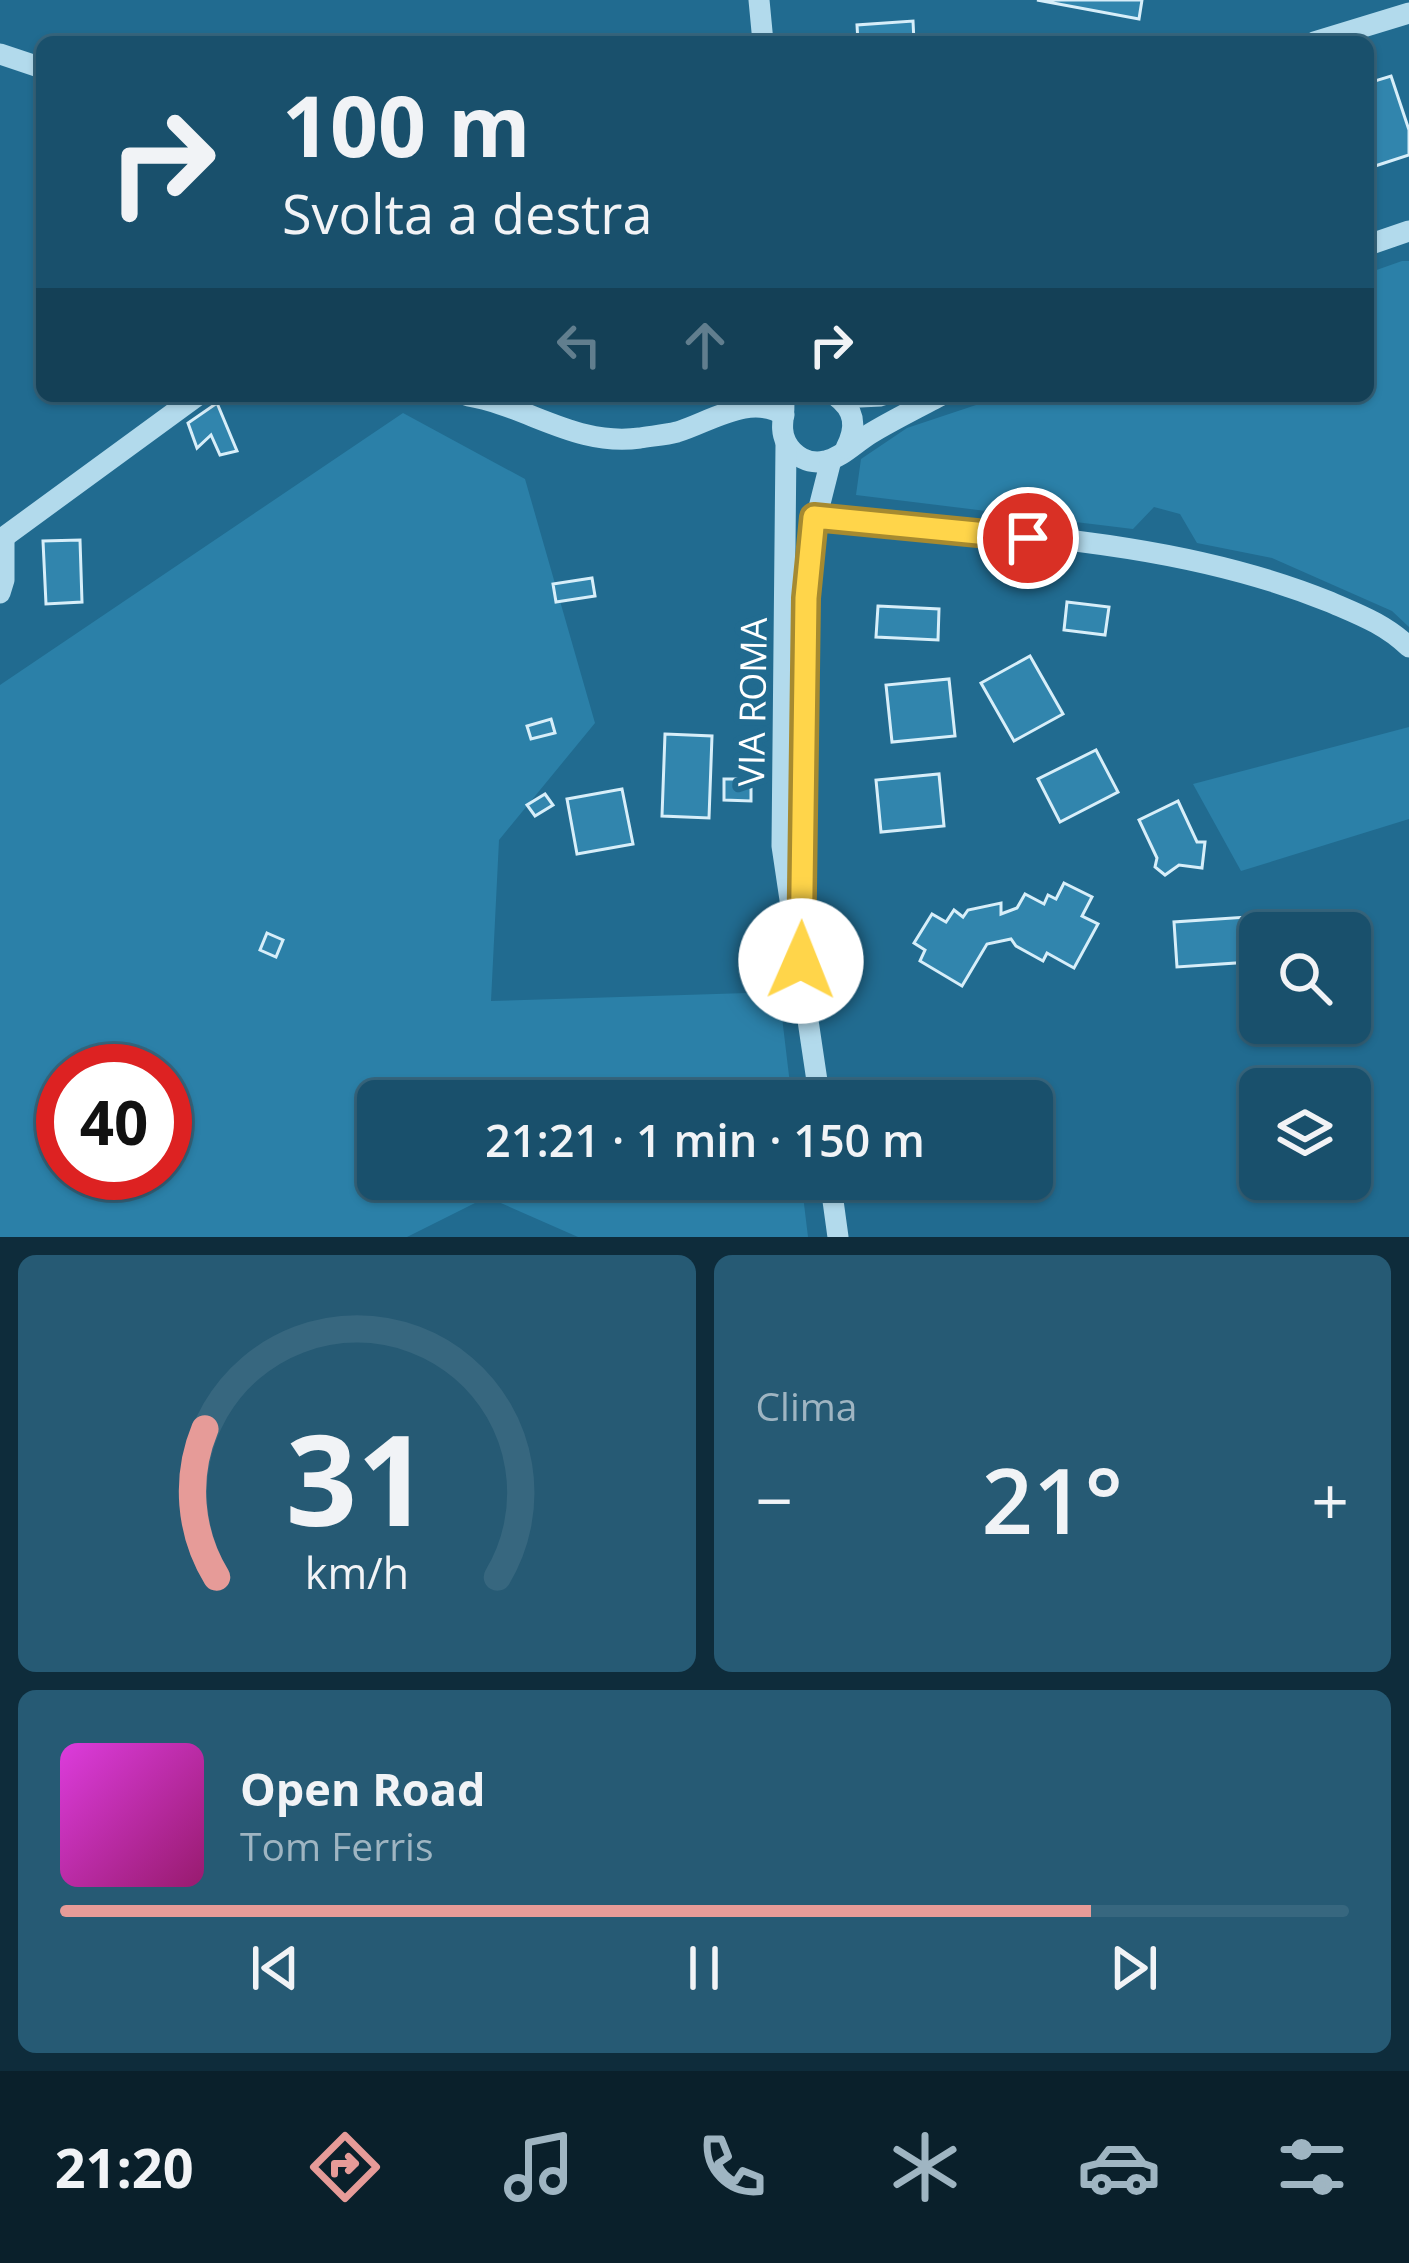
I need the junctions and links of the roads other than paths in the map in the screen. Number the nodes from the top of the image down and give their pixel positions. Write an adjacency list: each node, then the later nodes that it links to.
1 (759, 0): 3 (street)
2 (1409, 13): 4 (street)
3 (762, 36)
4 (1334, 36)
5 (0, 54): 6 (street)
6 (36, 66)
7 (1409, 231): 8 (street)
8 (1374, 243)
9 (189, 402): 17 (street)
10 (485, 402): 13 (street)
11 (843, 402): 15 (street)
12 (930, 402): 15 (street)
13 (788, 404): 14 (street, VIA ROMA)
14 (786, 444): 15 (street); 20 (street, VIA ROMA)
15 (839, 454): 16 (street, VIA ROMA)
16 (814, 517): 19 (street); 20 (street, VIA ROMA)
17 (2, 538): 18 (street)
18 (0, 593)
19 (1409, 647)
20 (801, 961): 21 (street, VIA ROMA)
21 (817, 1080)
22 (833, 1200): 23 (street)
23 (838, 1237)

